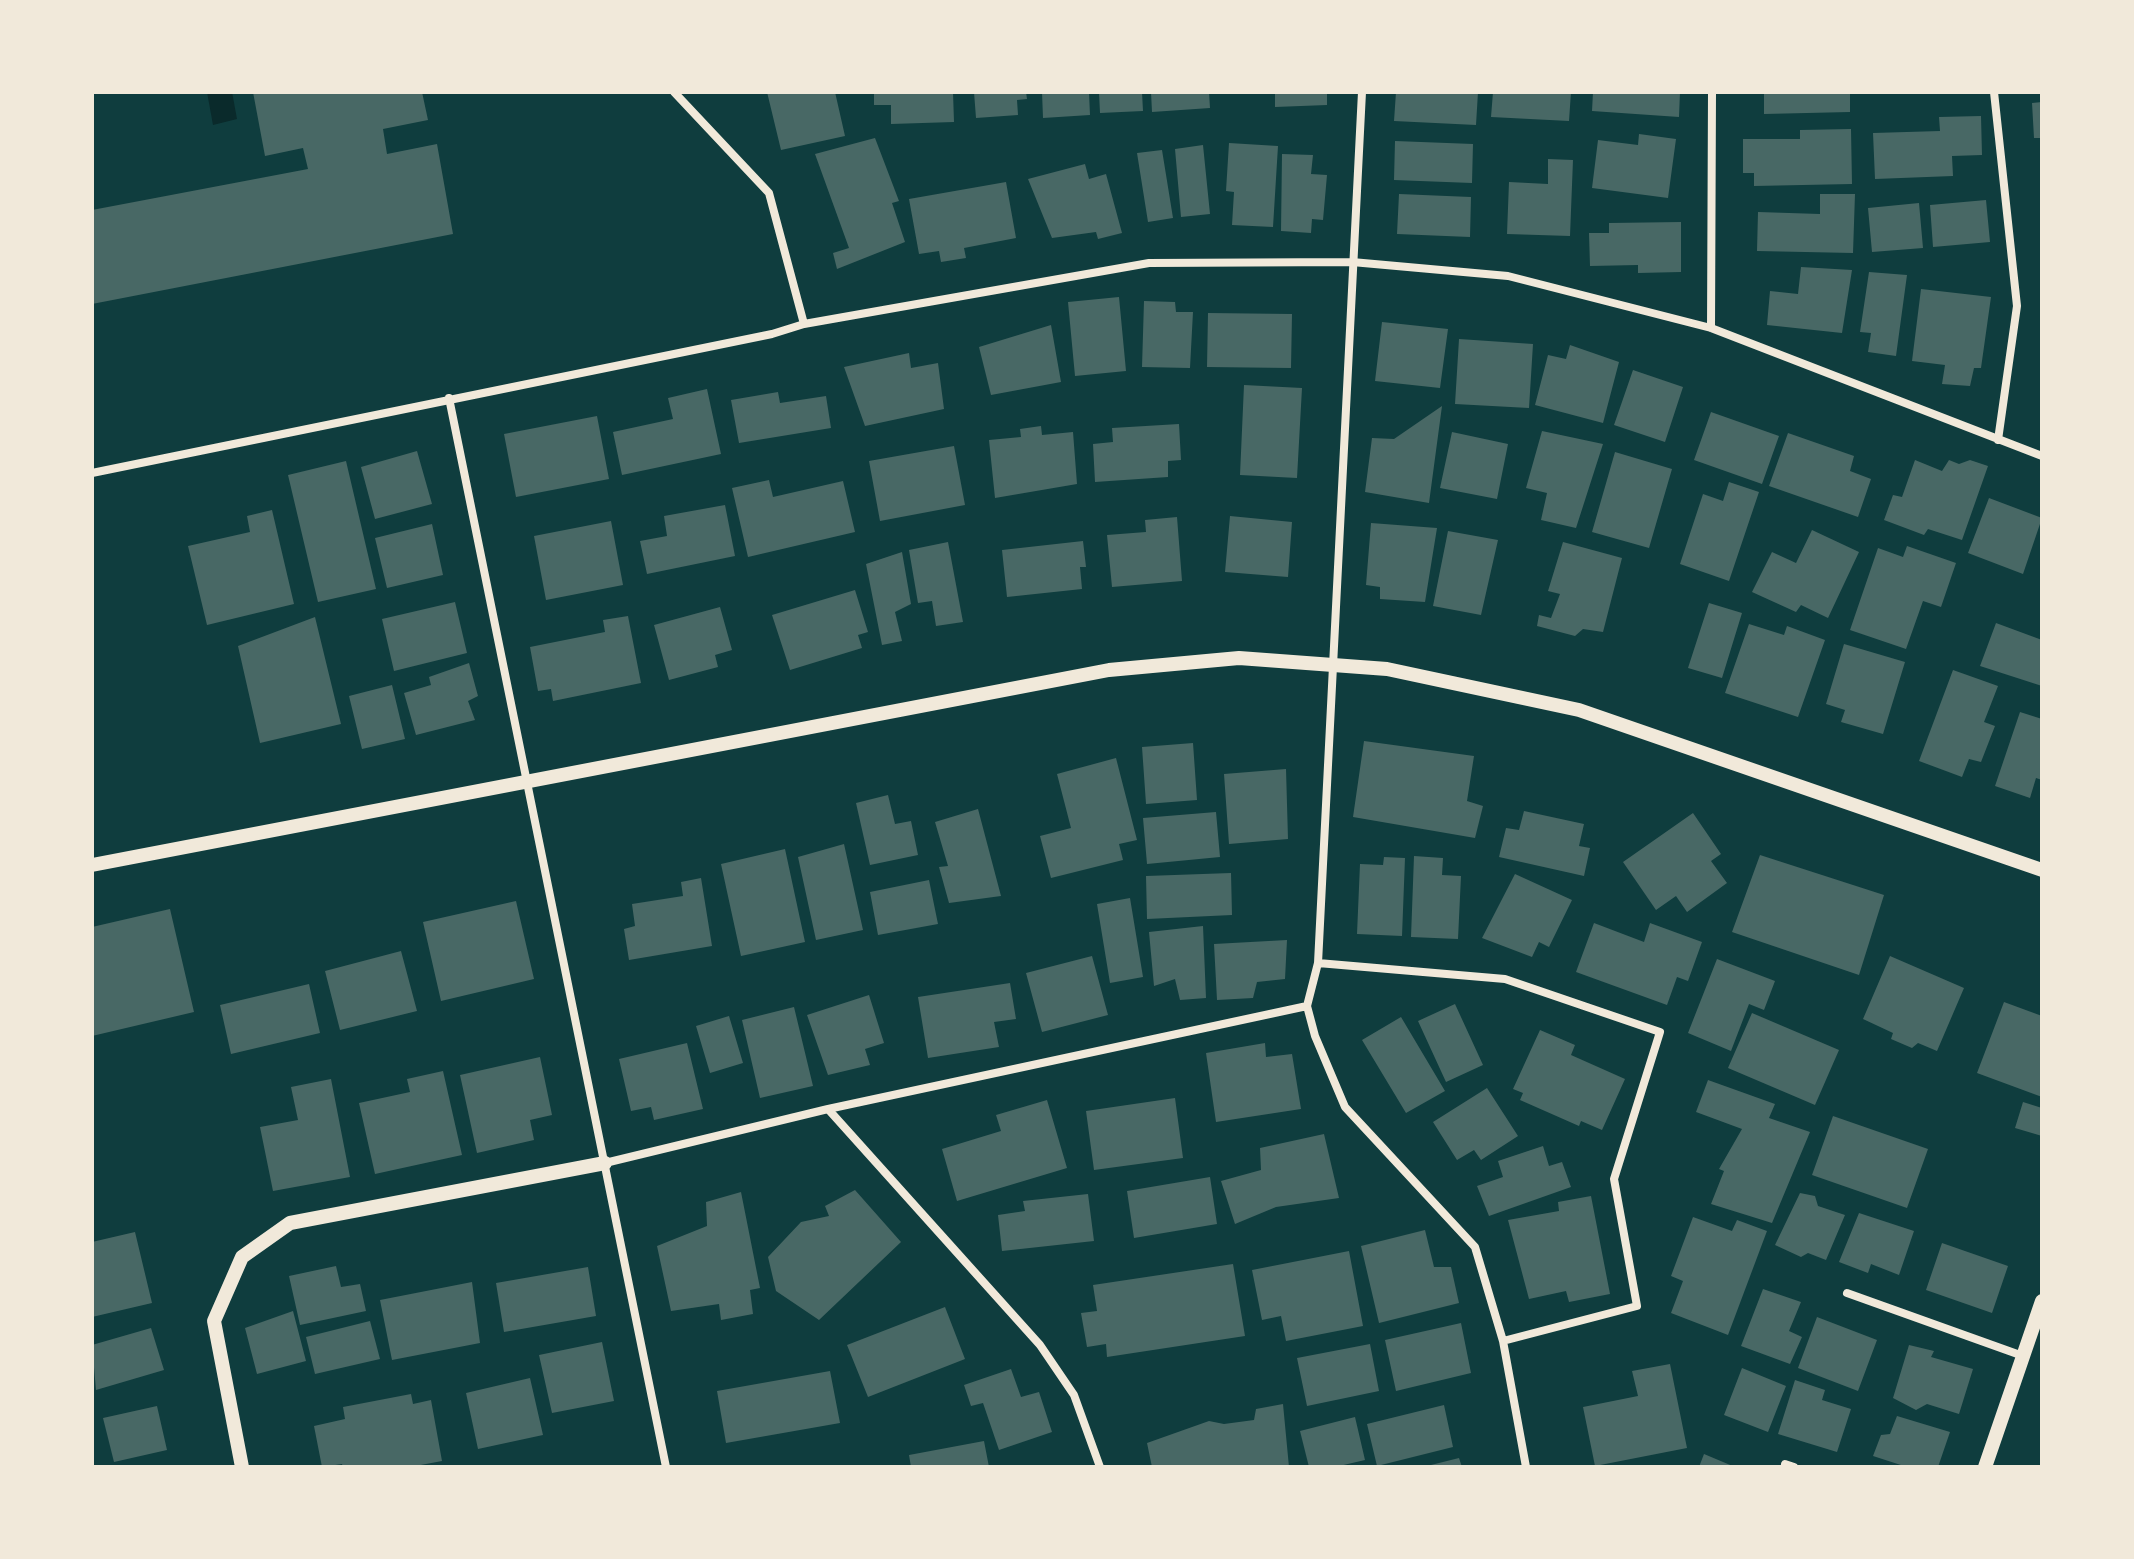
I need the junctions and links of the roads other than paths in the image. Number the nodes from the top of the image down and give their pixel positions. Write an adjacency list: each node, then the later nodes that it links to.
1 (674, 92): 6 (street)
2 (1362, 92): 5 (street)
3 (1712, 92): 7 (street)
4 (1994, 92): 9 (street)
5 (1352, 262): 6 (street); 7 (street); 12 (street)
6 (804, 324): 8 (street)
7 (1711, 328): 9 (street)
8 (449, 398): 11 (street); 13 (street)
9 (1998, 440): 10 (street)
10 (2042, 456)
11 (92, 473)
12 (1332, 665): 13 (street); 15 (street); 16 (street)
13 (526, 782): 14 (street); 19 (street)
14 (92, 865)
15 (2042, 870)
16 (1318, 963): 17 (street); 22 (street)
17 (1307, 1006): 18 (street); 22 (street)
18 (828, 1109): 19 (street); 26 (street)
19 (605, 1163): 24 (street); 25 (street)
20 (1847, 1293): 23 (street)
21 (2042, 1301): 23 (street)
22 (1503, 1341): 27 (street)
23 (2023, 1356): 28 (street)
24 (242, 1467)
25 (666, 1467)
26 (1100, 1467)
27 (1526, 1467)
28 (1985, 1467)

